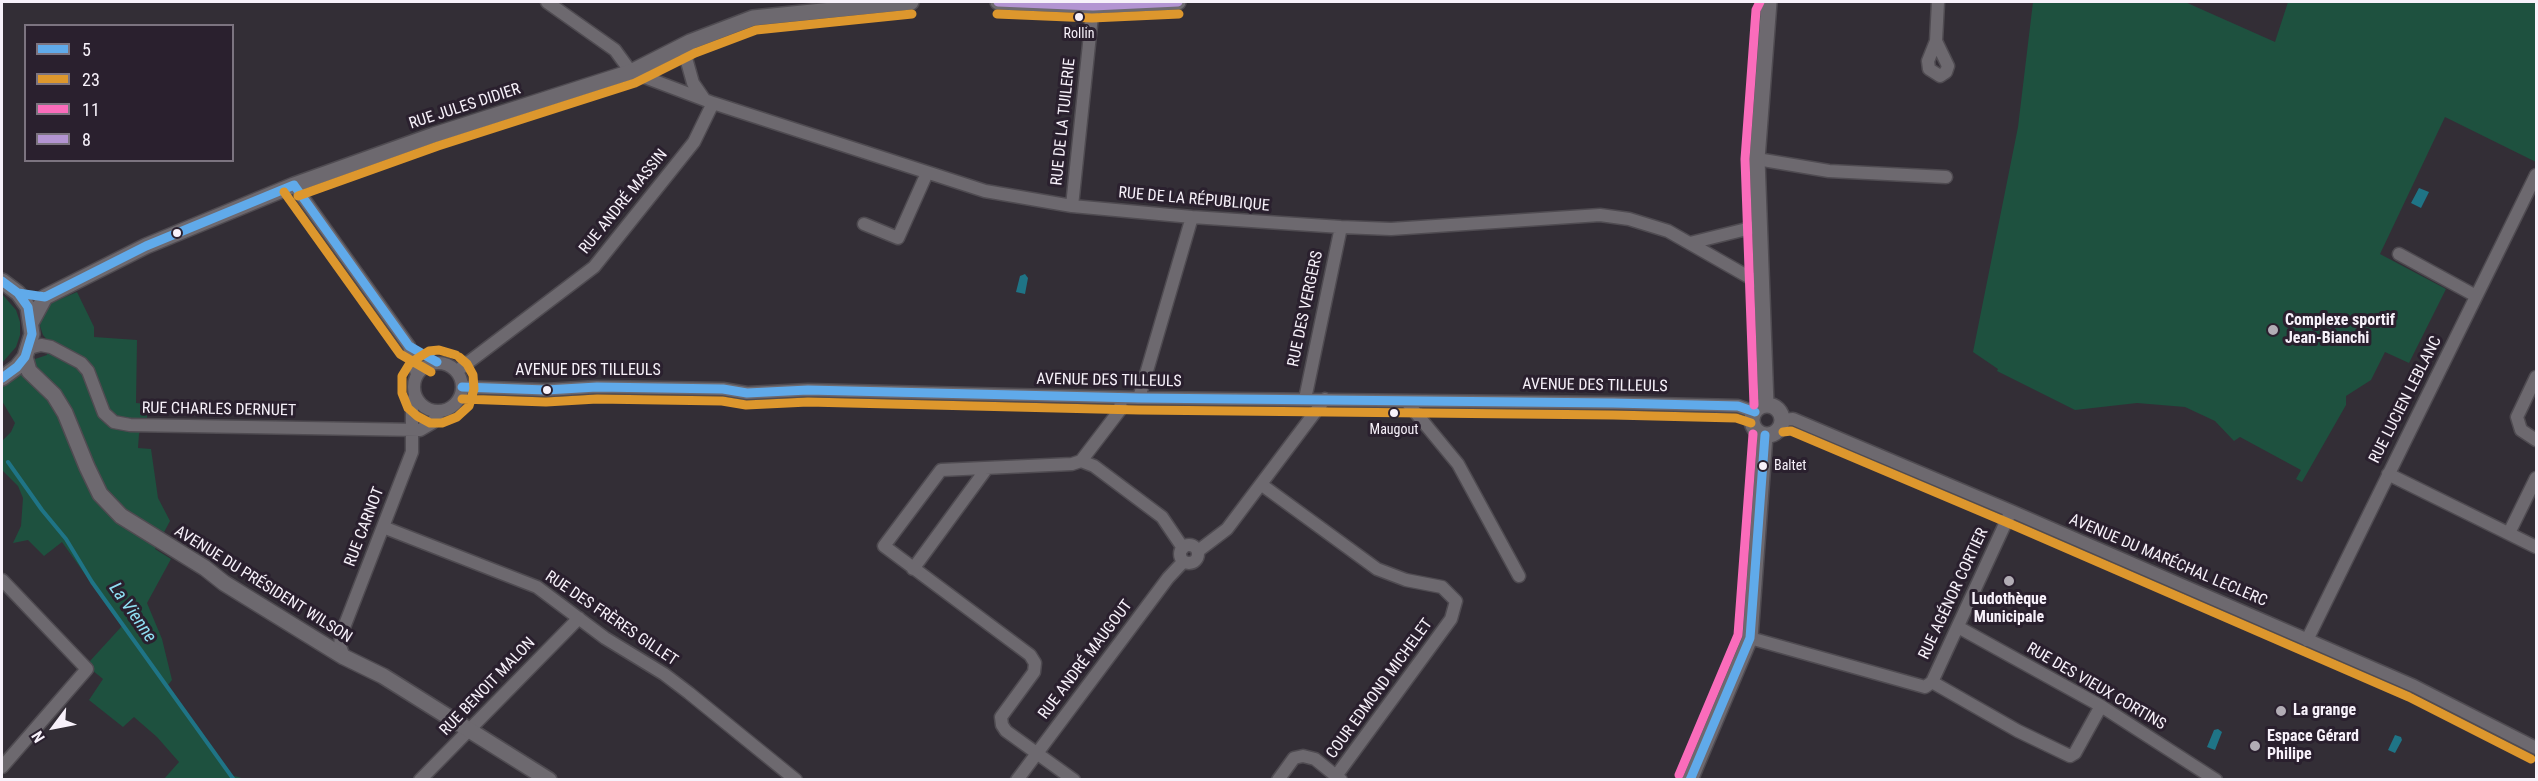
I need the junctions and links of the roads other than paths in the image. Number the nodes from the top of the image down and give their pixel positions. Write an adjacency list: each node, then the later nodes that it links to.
1 (547, 2): 12 (street)
2 (911, 2): 11 (street, RUE JULES DIDIER)
3 (998, 2): 7 (street)
4 (1157, 2): 5 (street); 9 (street)
5 (1178, 2)
6 (1938, 2): 10 (street)
7 (1043, 3): 9 (street)
8 (1770, 5): 14 (street)
9 (1094, 6): 19 (street, RUE DE LA TUILERIE)
10 (1936, 41)
11 (690, 42): 12 (street, RUE JULES DIDIER); 13 (street)
12 (631, 72): 13 (street, RUE DE LA RÉPUBLIQUE); 18 (street, RUE JULES DIDIER)
13 (709, 101): 15 (street, RUE DE LA RÉPUBLIQUE); 35 (street, RUE ANDRÉ MASSIN)
14 (1757, 159): 16 (street); 22 (street)
15 (927, 173): 19 (street, RUE DE LA RÉPUBLIQUE); 21 (street)
16 (1946, 177)
17 (2535, 181): 29 (street, RUE LUCIEN LEBLANC)
18 (294, 185): 30 (street, RUE JULES DIDIER); 32 (street)
19 (1072, 206): 20 (street, RUE DE LA RÉPUBLIQUE)
20 (1192, 217): 23 (street, RUE DE LA RÉPUBLIQUE); 42 (street)
21 (864, 224)
22 (1759, 226): 24 (street); 27 (street)
23 (1341, 227): 24 (street, RUE DE LA RÉPUBLIQUE); 43 (street, RUE DES VERGERS)
24 (1690, 243): 27 (street, RUE DE LA RÉPUBLIQUE)
25 (2399, 254): 29 (street)
26 (2, 281): 28 (street)
27 (1761, 284): 46 (street)
28 (18, 293): 30 (street); 31 (street)
29 (2476, 296): 54 (street, RUE LUCIEN LEBLANC)
30 (45, 297): 31 (street)
31 (32, 321): 33 (street)
32 (409, 346): 34 (street); 36 (street)
33 (27, 352): 38 (street); 49 (street, RUE CHARLES DERNUET); 72 (street, AVENUE DU PRÉSIDENT WILSON)
34 (437, 362): 35 (street); 36 (street)
35 (457, 371): 39 (street)
36 (417, 374): 40 (street)
37 (2536, 377): 51 (street)
38 (2, 378)
39 (462, 387): 41 (street, AVENUE DES TILLEULS); 47 (street)
40 (415, 396): 47 (street); 49 (street, RUE CARNOT)
41 (1121, 398): 42 (street, AVENUE DES TILLEULS); 52 (street)
42 (1138, 398): 43 (street, AVENUE DES TILLEULS)
43 (1305, 399): 44 (street, AVENUE DES TILLEULS)
44 (1324, 399): 45 (street, AVENUE DES TILLEULS); 56 (street)
45 (1406, 401): 46 (street, AVENUE DES TILLEULS); 65 (street)
46 (1760, 408): 48 (street); 50 (street)
47 (440, 411): 49 (street)
48 (1787, 419): 50 (street); 57 (street, AVENUE DU MARÉCHAL LECLERC)
49 (412, 430): 58 (street, RUE CARNOT)
50 (1765, 435): 70 (street)
51 (2536, 440)
52 (1081, 461): 53 (street); 61 (street)
53 (987, 468): 64 (street); 64 (street)
54 (2388, 474): 59 (street); 71 (street, RUE LUCIEN LEBLANC)
55 (2536, 478): 59 (street)
56 (1262, 485): 62 (street); 80 (street, COUR EDMOND MICHELET)
57 (2011, 511): 68 (street, RUE AGÉNOR CORTIER); 71 (street, AVENUE DU MARÉCHAL LECLERC)
58 (383, 527): 67 (street, RUE DES FRÈRES GILLET); 69 (street, RUE CARNOT)
59 (2509, 533): 60 (street)
60 (2536, 547)
61 (1183, 548): 62 (street); 63 (street)
62 (1198, 551): 63 (street)
63 (1183, 561): 78 (street, RUE ANDRÉ MAUGOUT)
64 (913, 569): 78 (street)
65 (1519, 576)
66 (2, 580): 79 (street)
67 (579, 618): 76 (street, RUE BENOIT MALON); 83 (street, RUE DES FRÈRES GILLET)
68 (1958, 627): 74 (street, RUE AGÉNOR CORTIER); 75 (street, RUE DES VIEUX CORTINS)
69 (340, 635): 72 (street); 73 (street)
70 (1750, 638): 74 (street, RUE AGÉNOR CORTIER); 87 (street)
71 (2307, 640): 77 (street, AVENUE DU MARÉCHAL LECLERC)
72 (324, 645): 73 (street, AVENUE DU PRÉSIDENT WILSON)
73 (344, 657): 76 (street, AVENUE DU PRÉSIDENT WILSON)
74 (1932, 682): 75 (street)
75 (2101, 706): 88 (street, RUE DES VIEUX CORTINS)
76 (469, 730): 81 (street, RUE BENOIT MALON); 82 (street, AVENUE DU PRÉSIDENT WILSON)
77 (2536, 748)
78 (1038, 754): 84 (street, RUE ANDRÉ MAUGOUT); 85 (street)
79 (2, 767)
80 (1339, 778): 86 (street)
81 (420, 780)
82 (549, 780)
83 (796, 780)
84 (1017, 780)
85 (1074, 780)
86 (1278, 780)
87 (1690, 780)
88 (2216, 780)

